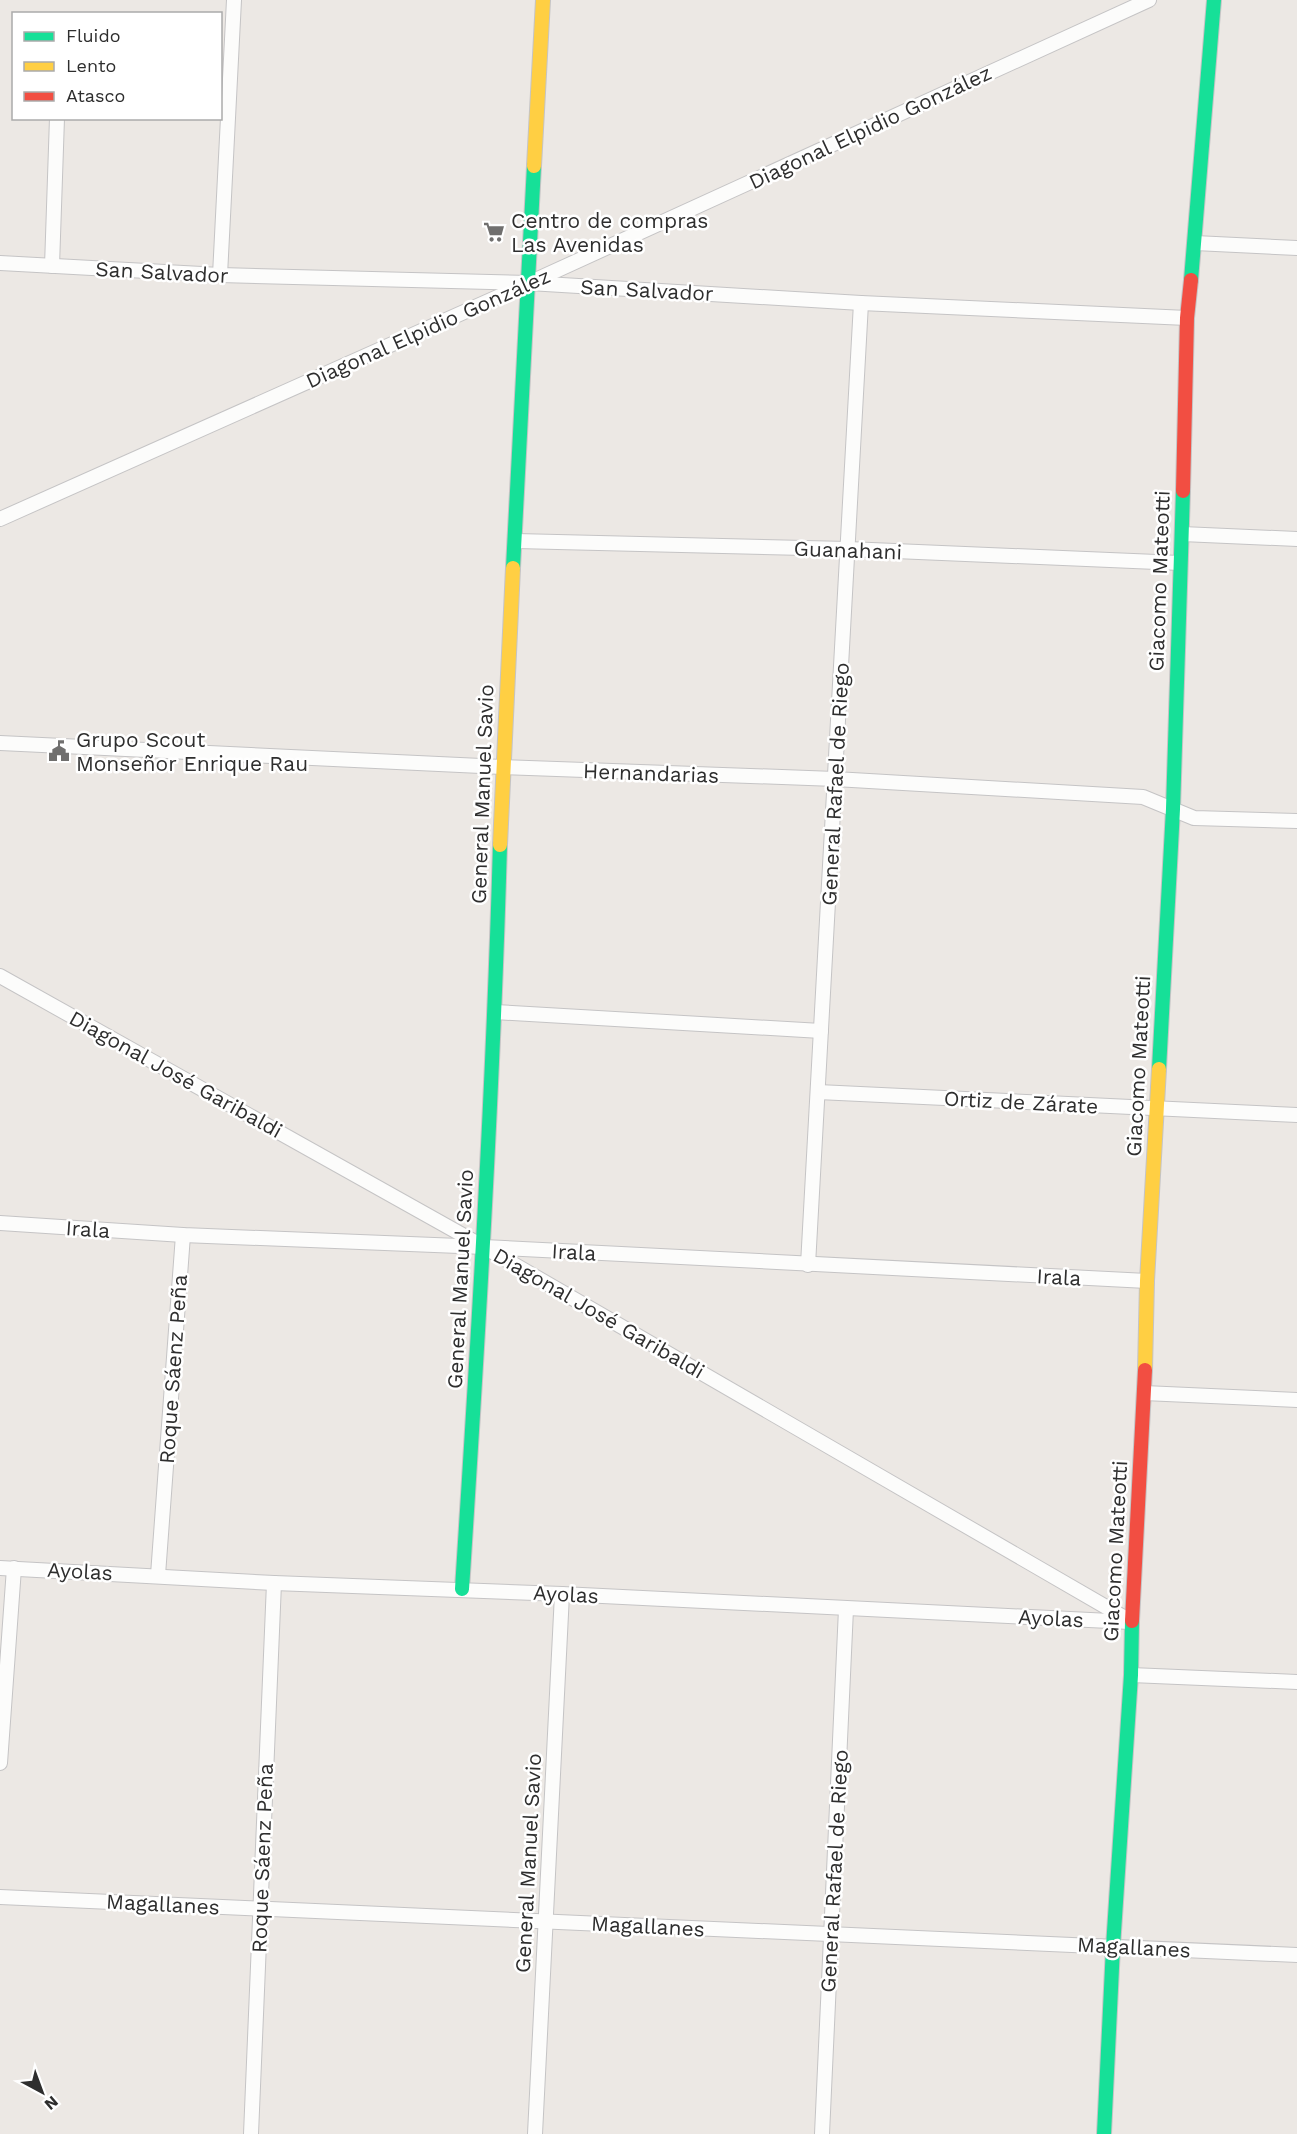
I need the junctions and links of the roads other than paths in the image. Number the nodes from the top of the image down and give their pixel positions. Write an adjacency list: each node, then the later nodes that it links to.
1 (234, 0): 10 (street)
2 (543, 0): 11 (street, General Manuel Savio)
3 (1149, 0): 11 (street, Diagonal Elpidio González)
4 (1214, 0): 6 (street, Giacomo Mateotti)
5 (57, 120): 9 (street)
6 (1195, 243): 7 (street); 13 (street, Giacomo Mateotti)
7 (1297, 248)
8 (0, 263): 9 (street, San Salvador)
9 (52, 266): 10 (street, San Salvador)
10 (220, 275): 11 (street, San Salvador)
11 (529, 283): 12 (street, San Salvador); 14 (street, Diagonal Elpidio González); 17 (street, General Manuel Savio)
12 (861, 303): 13 (street, San Salvador); 18 (street, General Rafael de Riego)
13 (1187, 318): 15 (street, Giacomo Mateotti)
14 (0, 519)
15 (1182, 534): 16 (street); 19 (street, Giacomo Mateotti)
16 (1297, 539)
17 (516, 541): 18 (street, Guanahani); 21 (street, General Manuel Savio)
18 (848, 549): 19 (street, Guanahani); 22 (street, General Rafael de Riego)
19 (1180, 563): 23 (street, Giacomo Mateotti)
20 (0, 743): 21 (street, Hernandarias)
21 (502, 767): 22 (street, Hernandarias); 26 (street, General Manuel Savio)
22 (835, 779): 23 (street, Hernandarias); 27 (street, General Rafael de Riego)
23 (1173, 809): 24 (street, Hernandarias); 29 (street, Giacomo Mateotti)
24 (1297, 821)
25 (0, 976): 33 (street, Diagonal José Garibaldi)
26 (495, 1012): 27 (street); 33 (street, General Manuel Savio)
27 (821, 1031): 28 (street, General Rafael de Riego)
28 (818, 1092): 29 (street, Ortiz de Zárate); 34 (street, General Rafael de Riego)
29 (1157, 1108): 30 (street, Ortiz de Zárate); 35 (street, Giacomo Mateotti)
30 (1297, 1115)
31 (0, 1223): 32 (street, Irala)
32 (183, 1235): 33 (street, Irala); 39 (street, Roque Sáenz Peña)
33 (483, 1246): 34 (street, Irala); 41 (street, General Manuel Savio); 44 (street, Diagonal José Garibaldi)
34 (808, 1265): 35 (street, Irala)
35 (1147, 1281): 36 (street, Giacomo Mateotti)
36 (1144, 1393): 37 (street); 44 (street, Giacomo Mateotti)
37 (1297, 1400)
38 (7, 1568): 39 (street, Ayolas); 47 (street)
39 (158, 1575): 40 (street, Ayolas)
40 (274, 1583): 41 (street, Ayolas); 49 (street, Roque Sáenz Peña)
41 (462, 1589): 42 (street, Ayolas)
42 (562, 1594): 43 (street, Ayolas); 50 (street, General Manuel Savio)
43 (846, 1609): 44 (street, Ayolas); 51 (street, General Rafael de Riego)
44 (1132, 1622): 45 (street, Giacomo Mateotti)
45 (1131, 1675): 46 (street); 52 (street, Giacomo Mateotti)
46 (1297, 1682)
47 (0, 1763)
48 (0, 1897): 49 (street, Magallanes)
49 (260, 1909): 50 (street, Magallanes); 54 (street, Roque Sáenz Peña)
50 (546, 1922): 51 (street, Magallanes); 55 (street, General Manuel Savio)
51 (831, 1934): 52 (street, Magallanes); 56 (street, General Rafael de Riego)
52 (1113, 1947): 53 (street, Magallanes); 57 (street, Giacomo Mateotti)
53 (1297, 1955)
54 (250, 2134)
55 (535, 2134)
56 (822, 2134)
57 (1104, 2134)

